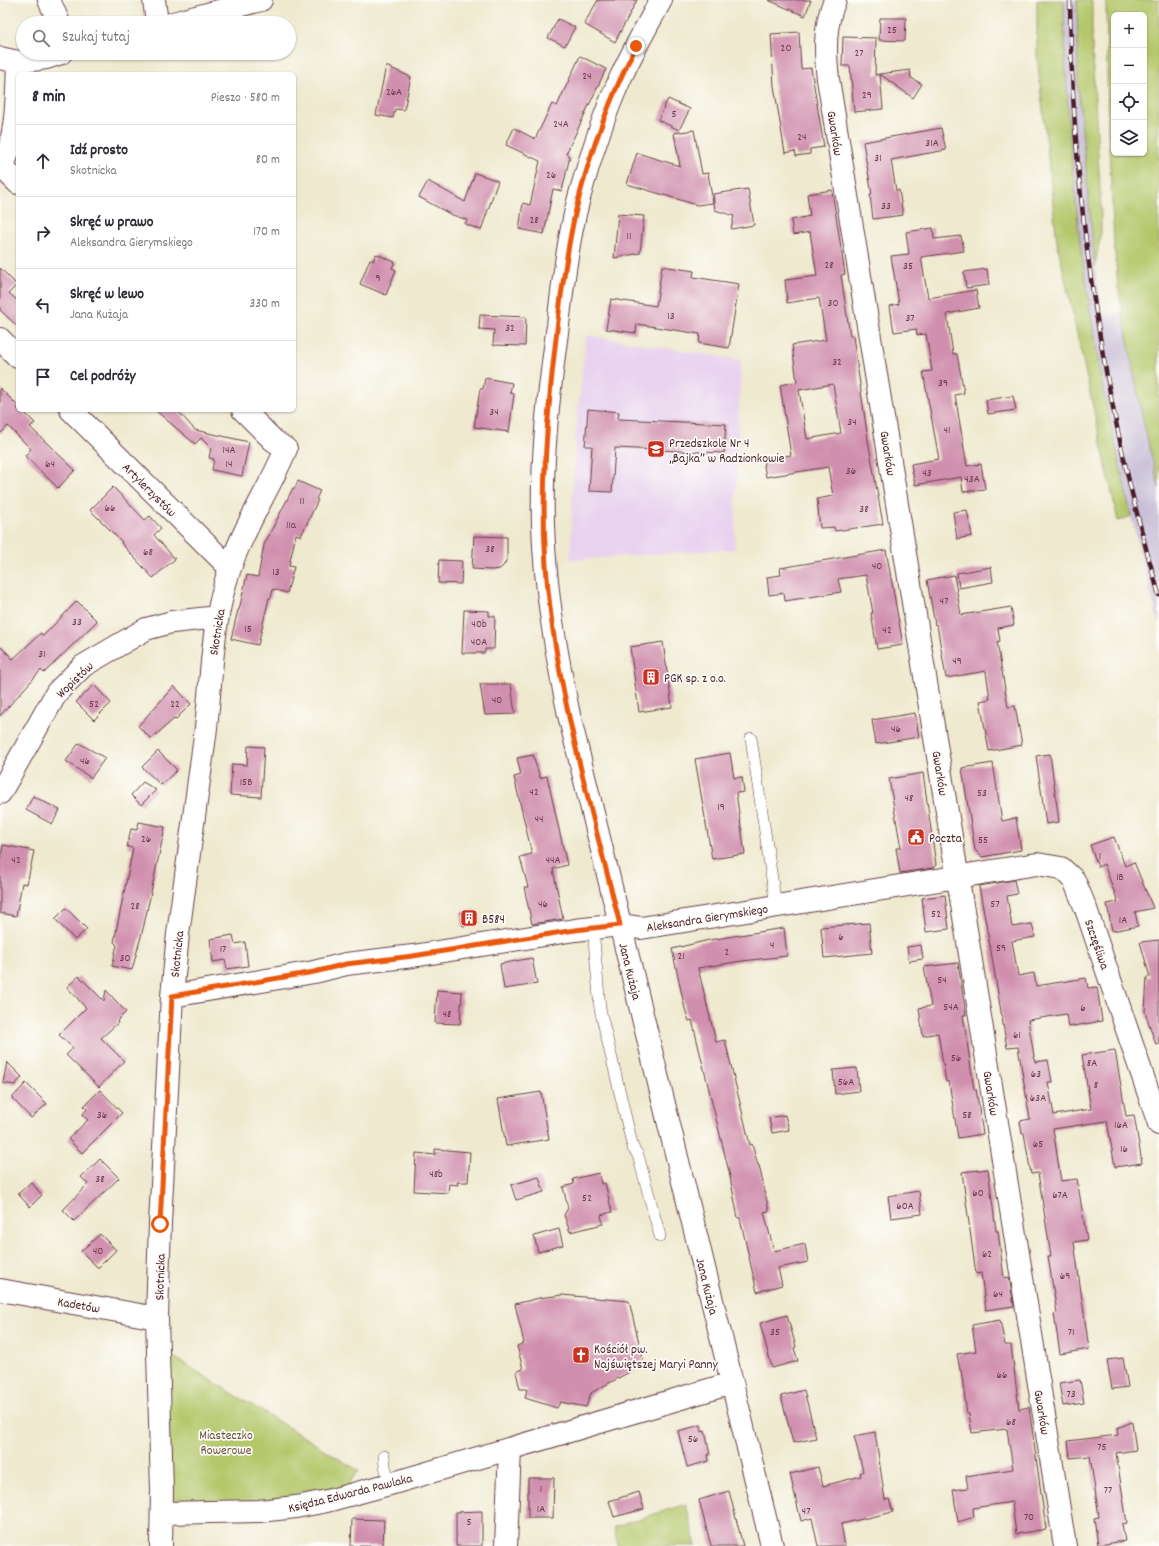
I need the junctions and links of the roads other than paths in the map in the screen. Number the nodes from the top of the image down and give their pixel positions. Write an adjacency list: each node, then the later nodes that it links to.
1 (48, 0): 6 (street)
2 (154, 0): 7 (street)
3 (262, 0): 8 (street)
4 (661, 0): 22 (street, Jana Kużaja)
5 (835, 0): 20 (street, Gwarków)
6 (56, 16)
7 (156, 16)
8 (201, 16)
9 (9, 60): 10 (street)
10 (1, 169): 11 (street)
11 (16, 181)
12 (0, 339): 13 (street)
13 (16, 355)
14 (73, 412): 16 (street, Artylerzystów)
15 (245, 412): 16 (street, Skotnicka)
16 (230, 568): 17 (street, Skotnicka)
17 (218, 617): 19 (street, Wopistów); 24 (street, Skotnicka)
18 (751, 738): 21 (lane)
19 (0, 793)
20 (958, 878): 21 (street, Aleksandra Gierymskiego); 25 (street, Szczęśliwa); 37 (street, Gwarków)
21 (776, 906): 22 (street, Aleksandra Gierymskiego)
22 (620, 925): 23 (street, Aleksandra Gierymskiego); 29 (street, Jana Kużaja)
23 (593, 928): 24 (street, Aleksandra Gierymskiego); 26 (lane)
24 (172, 996): 28 (street, Skotnicka)
25 (1159, 1124)
26 (660, 1236)
27 (0, 1290): 28 (street, Kadetów)
28 (157, 1318): 33 (street, Skotnicka)
29 (732, 1383): 30 (street, Księdza Edwarda Pawlaka); 36 (street, Jana Kużaja)
30 (510, 1449): 32 (street, Księdza Edwarda Pawlaka); 35 (street)
31 (384, 1456): 32 (lane)
32 (390, 1484): 33 (street, Księdza Edwarda Pawlaka)
33 (163, 1513): 34 (street, Skotnicka)
34 (162, 1546)
35 (506, 1546)
36 (772, 1546)
37 (1065, 1546)

